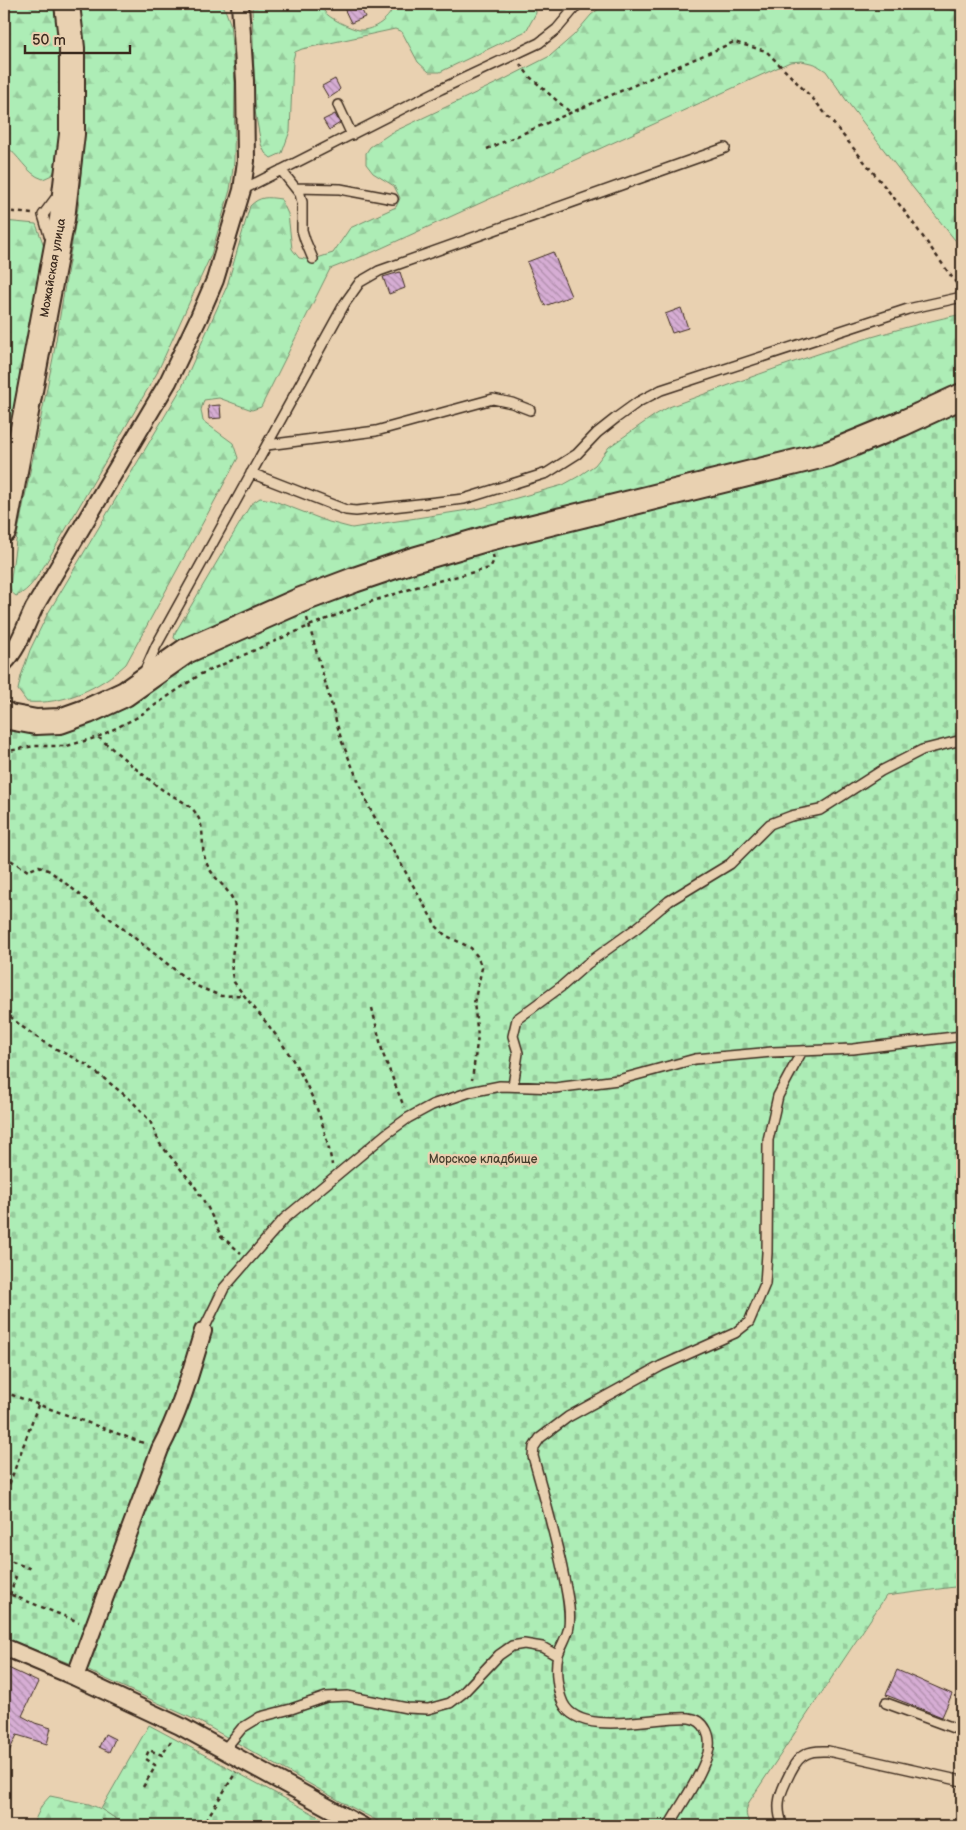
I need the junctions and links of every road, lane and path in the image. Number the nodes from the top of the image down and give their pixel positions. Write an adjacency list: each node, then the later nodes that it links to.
1 (67, 4): 15 (main road, Можайская улица)
2 (240, 4): 14 (street)
3 (578, 4): 4 (lane)
4 (514, 55): 7 (lane); 8 (path)
5 (391, 103): 7 (lane)
6 (338, 105): 9 (lane)
7 (396, 112): 9 (lane)
8 (571, 113): 11 (path); 21 (path)
9 (352, 135): 12 (lane)
10 (725, 148): 25 (lane)
11 (487, 149)
12 (281, 170): 13 (lane); 14 (lane)
13 (296, 188): 16 (lane); 20 (lane)
14 (242, 190): 31 (street)
15 (65, 195): 18 (lane); 19 (main road, Можайская улица)
16 (393, 199)
17 (4, 211): 18 (path)
18 (43, 215): 19 (lane)
19 (58, 241): 27 (main road, Можайская улица)
20 (313, 259)
21 (962, 293)
22 (962, 297): 26 (lane)
23 (962, 396): 28 (main road)
24 (530, 410): 25 (lane)
25 (267, 445): 26 (lane)
26 (251, 473): 32 (lane)
27 (4, 530)
28 (488, 538): 29 (main road); 30 (path)
29 (301, 600): 30 (path); 32 (main road)
30 (309, 626): 34 (path); 44 (path)
31 (4, 663)
32 (139, 682): 33 (main road)
33 (4, 714)
34 (98, 736): 36 (path); 38 (path)
35 (962, 740): 43 (lane)
36 (4, 752)
37 (4, 856): 38 (path)
38 (244, 995): 46 (path)
39 (372, 1008): 45 (path)
40 (4, 1011): 47 (path)
41 (962, 1036): 42 (lane)
42 (802, 1051): 43 (lane); 60 (lane)
43 (512, 1086): 44 (lane)
44 (470, 1092): 45 (lane)
45 (408, 1118): 46 (lane)
46 (334, 1176): 47 (lane)
47 (249, 1259): 48 (lane)
48 (203, 1331): 51 (street)
49 (4, 1392): 50 (path)
50 (38, 1405): 51 (path); 52 (path)
51 (160, 1449): 58 (street)
52 (4, 1499)
53 (4, 1559): 54 (path)
54 (32, 1569)
55 (16, 1576): 57 (path)
56 (4, 1592): 57 (path)
57 (10, 1595): 58 (path)
58 (94, 1628): 61 (street)
59 (4, 1647): 61 (street)
60 (558, 1656): 64 (lane); 71 (lane)
61 (75, 1677): 64 (street)
62 (886, 1703): 63 (lane)
63 (962, 1731)
64 (224, 1750): 70 (street)
65 (165, 1752): 68 (path)
66 (962, 1781): 72 (lane)
67 (228, 1785): 69 (path)
68 (143, 1787)
69 (206, 1820)
70 (362, 1826)
71 (669, 1826)
72 (783, 1826)

